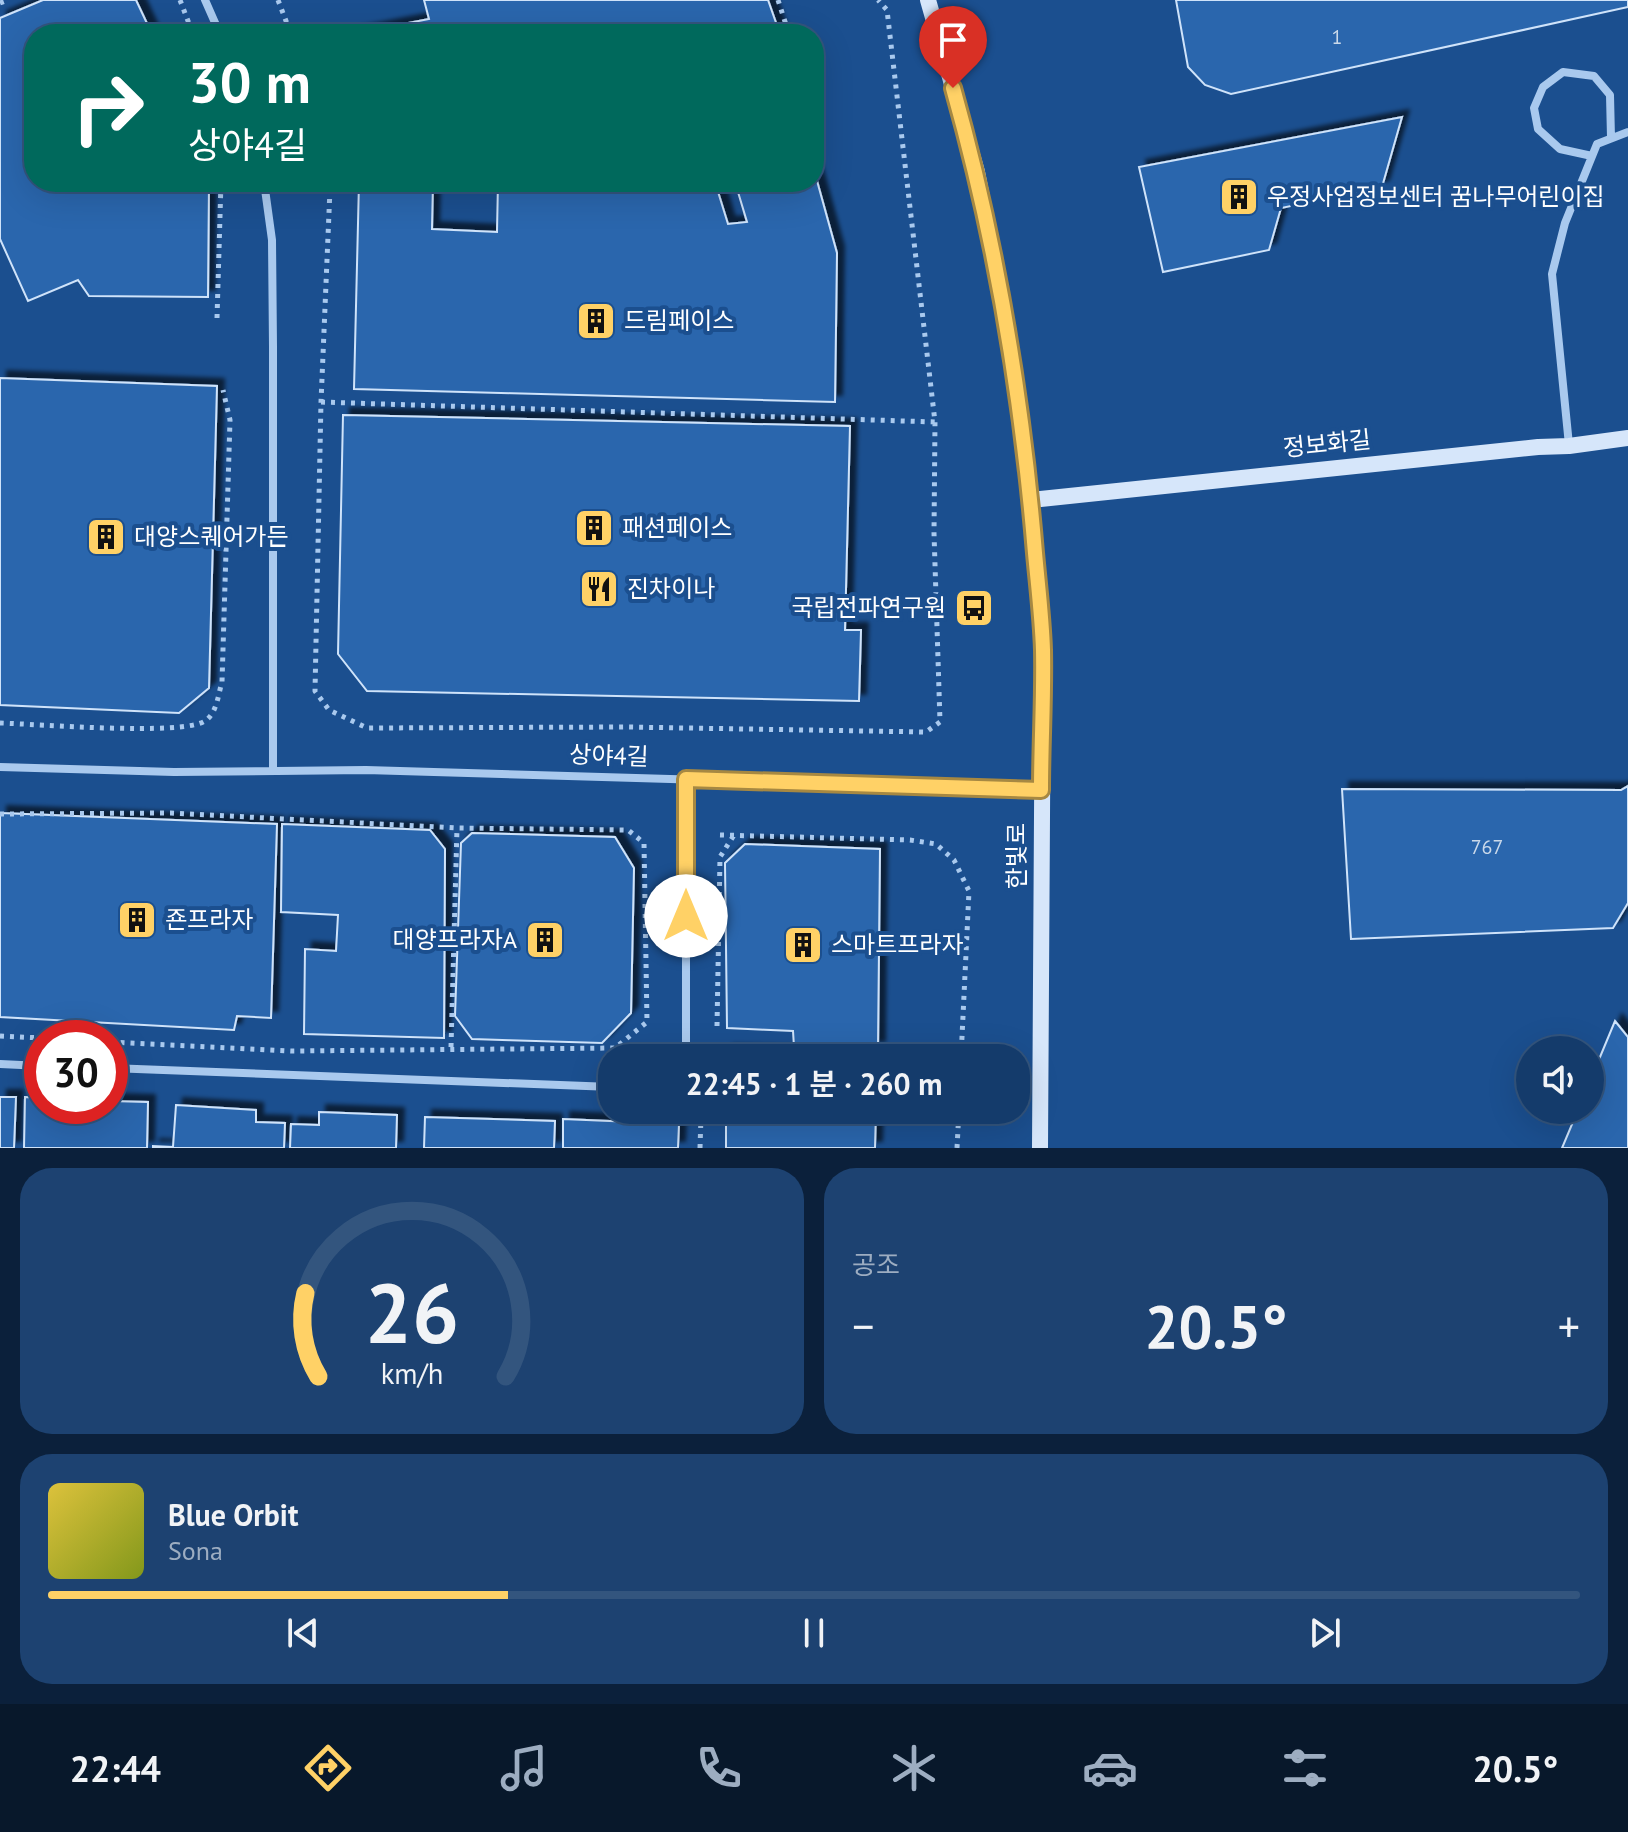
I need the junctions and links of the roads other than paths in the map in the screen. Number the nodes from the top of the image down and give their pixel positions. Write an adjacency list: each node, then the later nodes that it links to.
1 (205, 0): 3 (street)
2 (928, 0): 10 (street, 한빛로)
3 (216, 24)
4 (1628, 132): 5 (street)
5 (1611, 138): 6 (street); 6 (street)
6 (1592, 156): 9 (street)
7 (265, 192): 12 (street)
8 (1628, 438): 9 (street, 정보화길)
9 (1569, 446): 10 (street, 정보화길)
10 (1031, 500): 14 (street, 한빛로)
11 (0, 767): 12 (street, 상야4길)
12 (273, 769): 13 (street, 상야4길)
13 (686, 779): 14 (street, 상야4길); 15 (street)
14 (1041, 790): 20 (street, 한빛로)
15 (686, 1044)
16 (0, 1064): 17 (street)
17 (24, 1065)
18 (128, 1069): 19 (street)
19 (598, 1086)
20 (1040, 1148)

